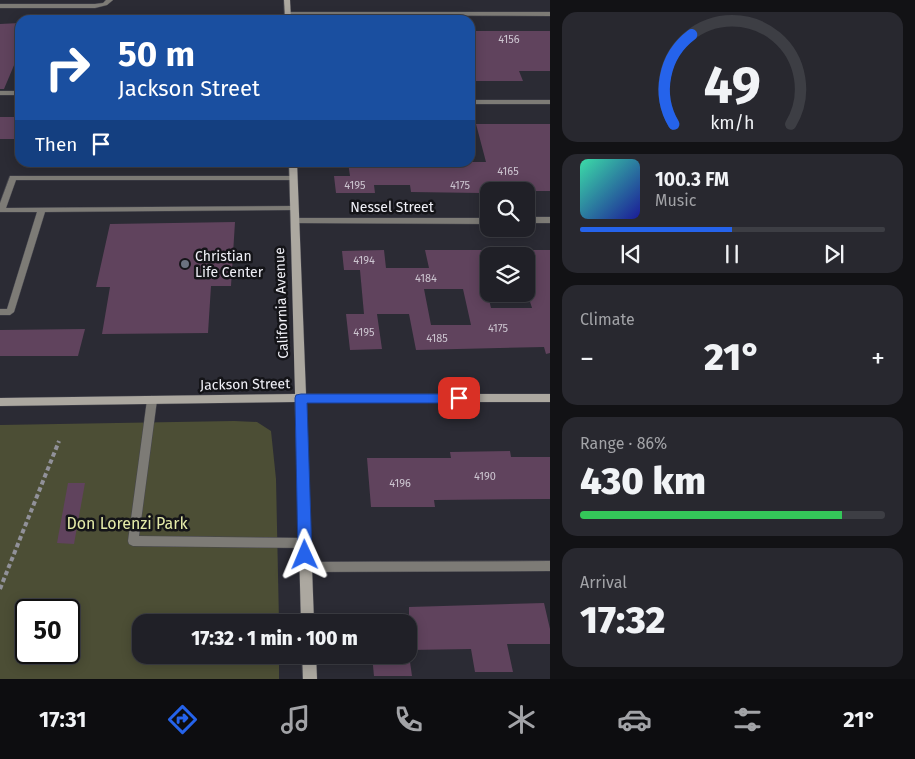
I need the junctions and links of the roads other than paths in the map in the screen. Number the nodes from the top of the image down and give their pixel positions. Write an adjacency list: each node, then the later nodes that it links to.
1 (287, 0): 5 (main road)
2 (108, 2): 3 (street)
3 (0, 6)
4 (550, 14): 6 (street)
5 (288, 15)
6 (419, 15)
7 (0, 93): 8 (street)
8 (15, 93)
9 (475, 102): 10 (street)
10 (550, 102)
11 (293, 167): 12 (main road, California Avenue)
12 (293, 178): 13 (main road, California Avenue); 14 (lane)
13 (294, 208): 15 (lane); 19 (main road, California Avenue)
14 (1, 210): 15 (lane)
15 (42, 210): 20 (lane)
16 (480, 220): 19 (street, Nessel Street)
17 (535, 220): 18 (street)
18 (550, 220)
19 (295, 221): 21 (main road, California Avenue)
20 (0, 312)
21 (301, 398): 22 (main road, Jackson Street); 23 (main road, Jackson Street); 25 (main road, California Avenue)
22 (550, 398)
23 (152, 400): 24 (main road, Jackson Street); 25 (lane)
24 (0, 402)
25 (305, 543): 27 (main road, California Avenue)
26 (550, 566): 27 (lane)
27 (306, 568): 28 (main road, California Avenue)
28 (308, 614)
29 (309, 664): 30 (main road)
30 (310, 679)

